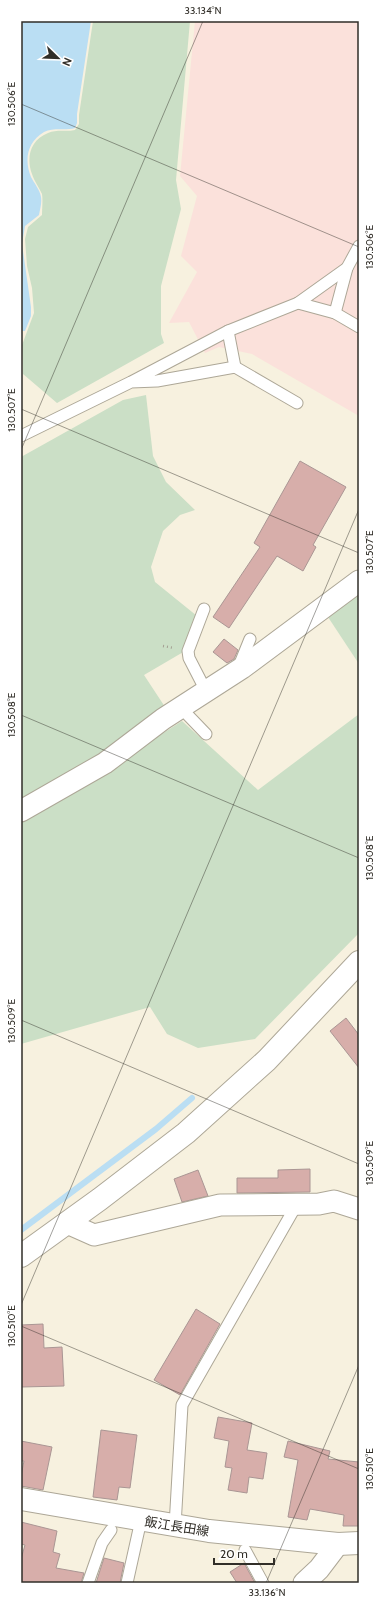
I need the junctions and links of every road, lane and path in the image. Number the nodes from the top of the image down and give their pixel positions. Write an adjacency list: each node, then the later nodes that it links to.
1 (359, 246): 2 (lane)
2 (347, 268): 3 (lane); 4 (lane)
3 (298, 303): 4 (lane); 6 (lane)
4 (336, 313): 5 (lane)
5 (359, 327)
6 (228, 331): 7 (lane); 8 (lane)
7 (235, 368): 8 (lane); 9 (lane)
8 (131, 382): 10 (lane)
9 (297, 403)
10 (21, 436)
11 (359, 581): 14 (street)
12 (204, 609): 15 (lane)
13 (250, 639): 14 (lane)
14 (238, 671): 15 (street)
15 (206, 691): 16 (street)
16 (181, 708): 17 (lane); 18 (street)
17 (206, 734)
18 (21, 811)
19 (359, 962): 22 (street)
20 (297, 1204): 21 (street); 22 (street); 26 (lane)
21 (359, 1209)
22 (67, 1223): 23 (street)
23 (21, 1256)
24 (21, 1500): 25 (street, 飯江長田線)
25 (141, 1520): 26 (street, 飯江長田線); 31 (lane)
26 (175, 1526): 28 (street, 飯江長田線)
27 (111, 1530): 30 (lane)
28 (349, 1544): 33 (street)
29 (245, 1550): 32 (lane)
30 (88, 1583)
31 (127, 1583)
32 (263, 1583)
33 (304, 1583)

